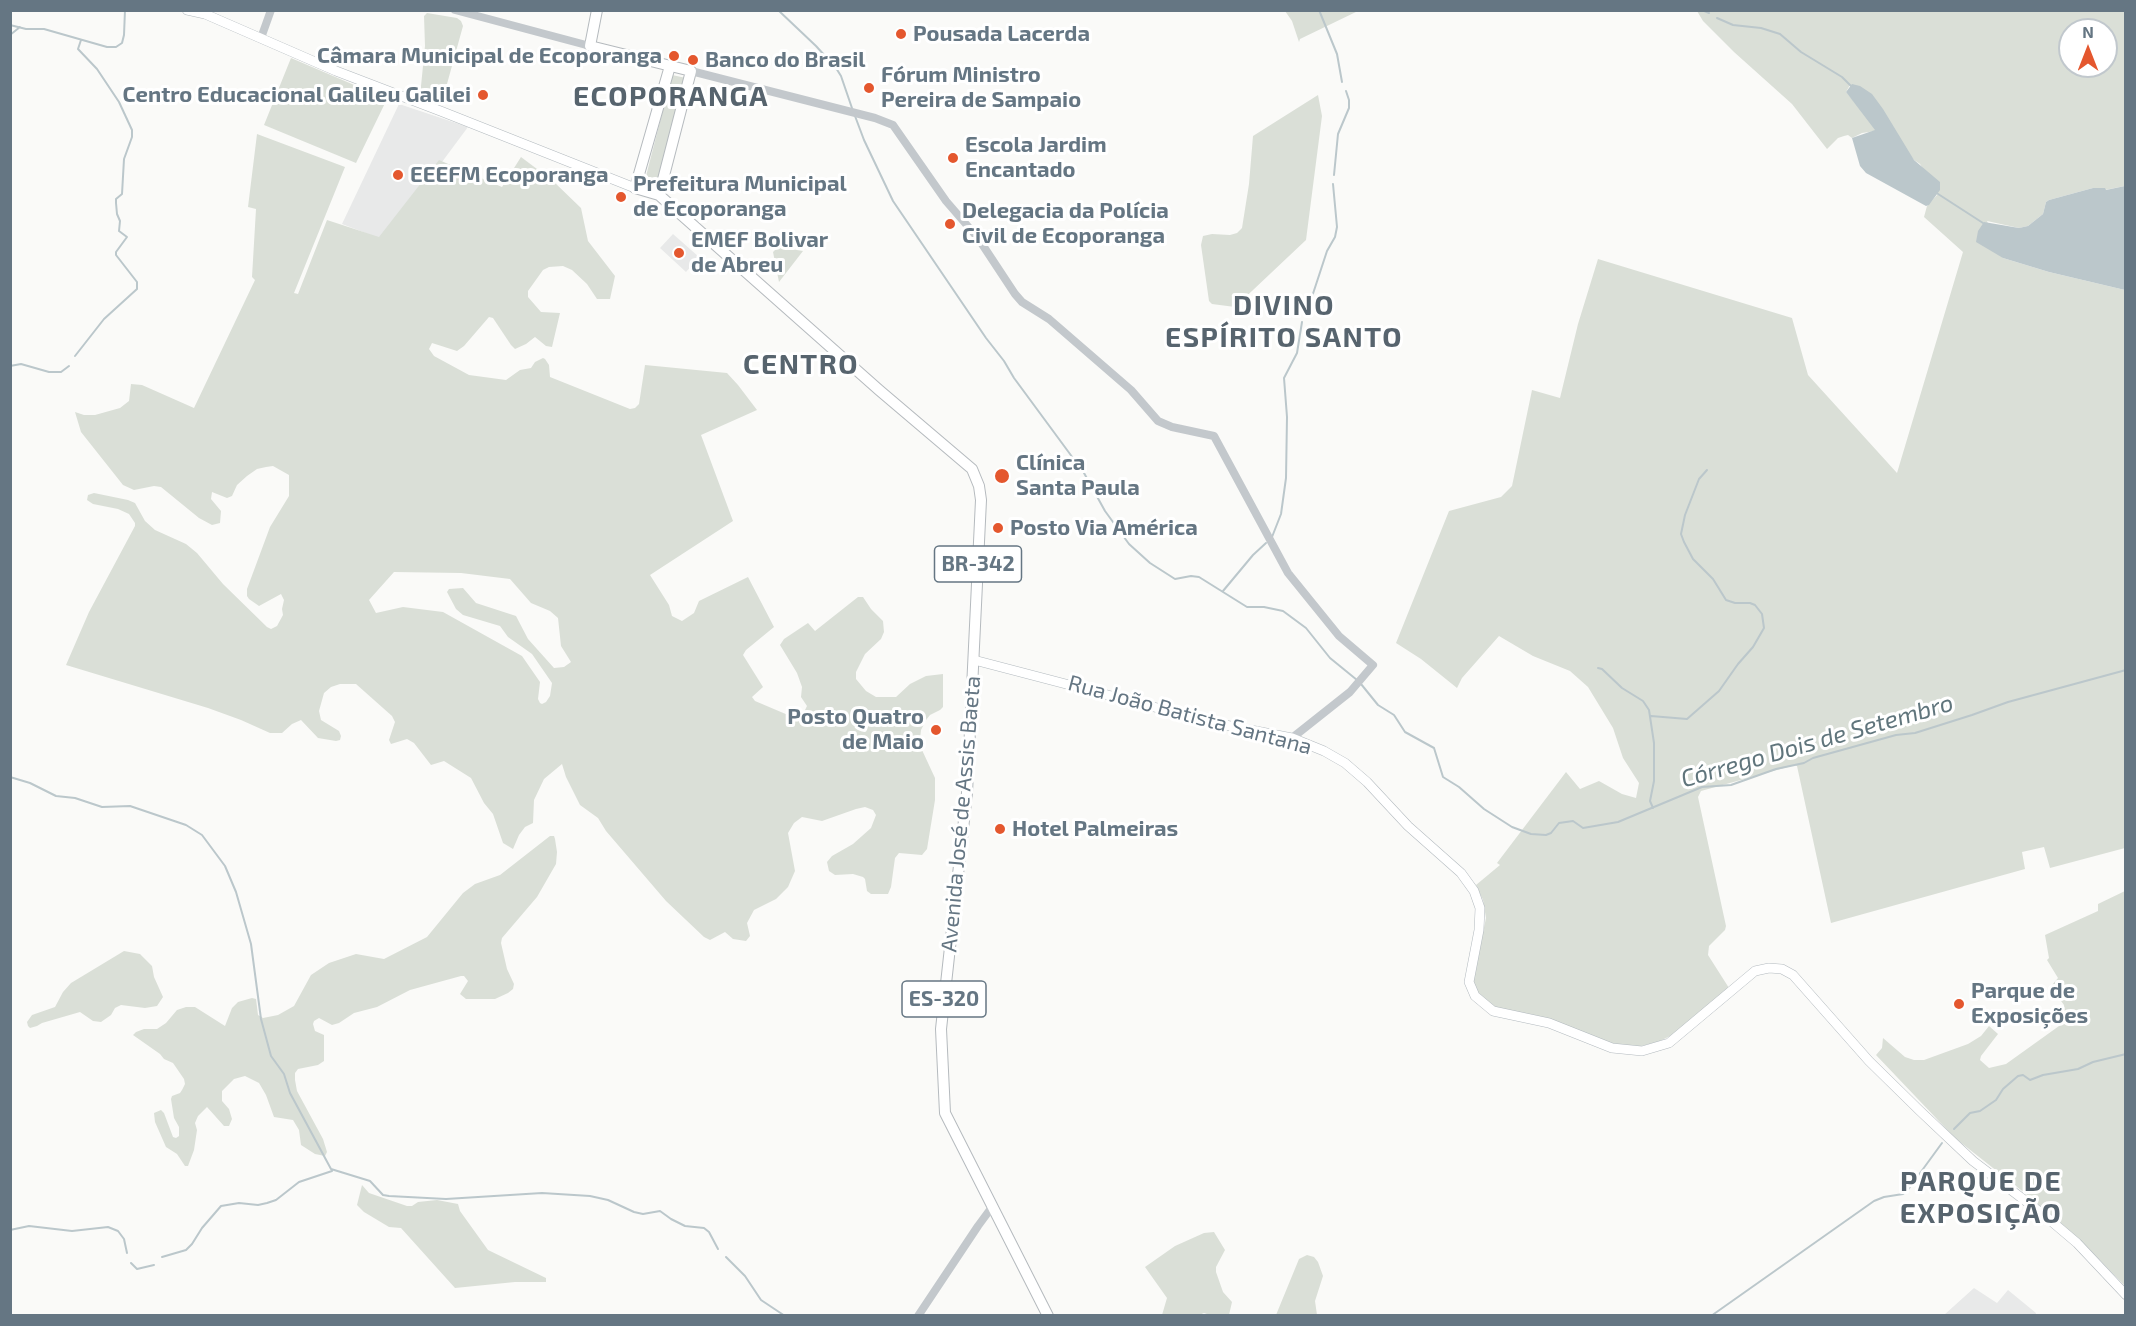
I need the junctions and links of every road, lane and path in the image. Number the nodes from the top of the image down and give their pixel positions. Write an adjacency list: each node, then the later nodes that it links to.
1 (187, 10): 5 (main road, BR-342)
2 (271, 10): 5 (street)
3 (455, 10): 6 (street)
4 (596, 13): 6 (main road)
5 (261, 38): 9 (main road, BR-342)
6 (590, 46): 7 (main road)
7 (670, 66): 8 (main road); 9 (main road)
8 (691, 71): 10 (main road); 12 (street)
9 (635, 188): 10 (main road, BR-342)
10 (659, 195): 11 (main road, Avenida José de Assis Baeta / BR-342)
11 (974, 660): 12 (main road, Rua João Batista Santana); 13 (main road, Avenida José de Assis Baeta / ES-320)
12 (1292, 738): 14 (main road, Rua João Batista Santana)
13 (992, 1207): 15 (street); 16 (main road, Avenida José de Assis Baeta / ES-320)
14 (2126, 1295)
15 (918, 1316)
16 (1048, 1316)

